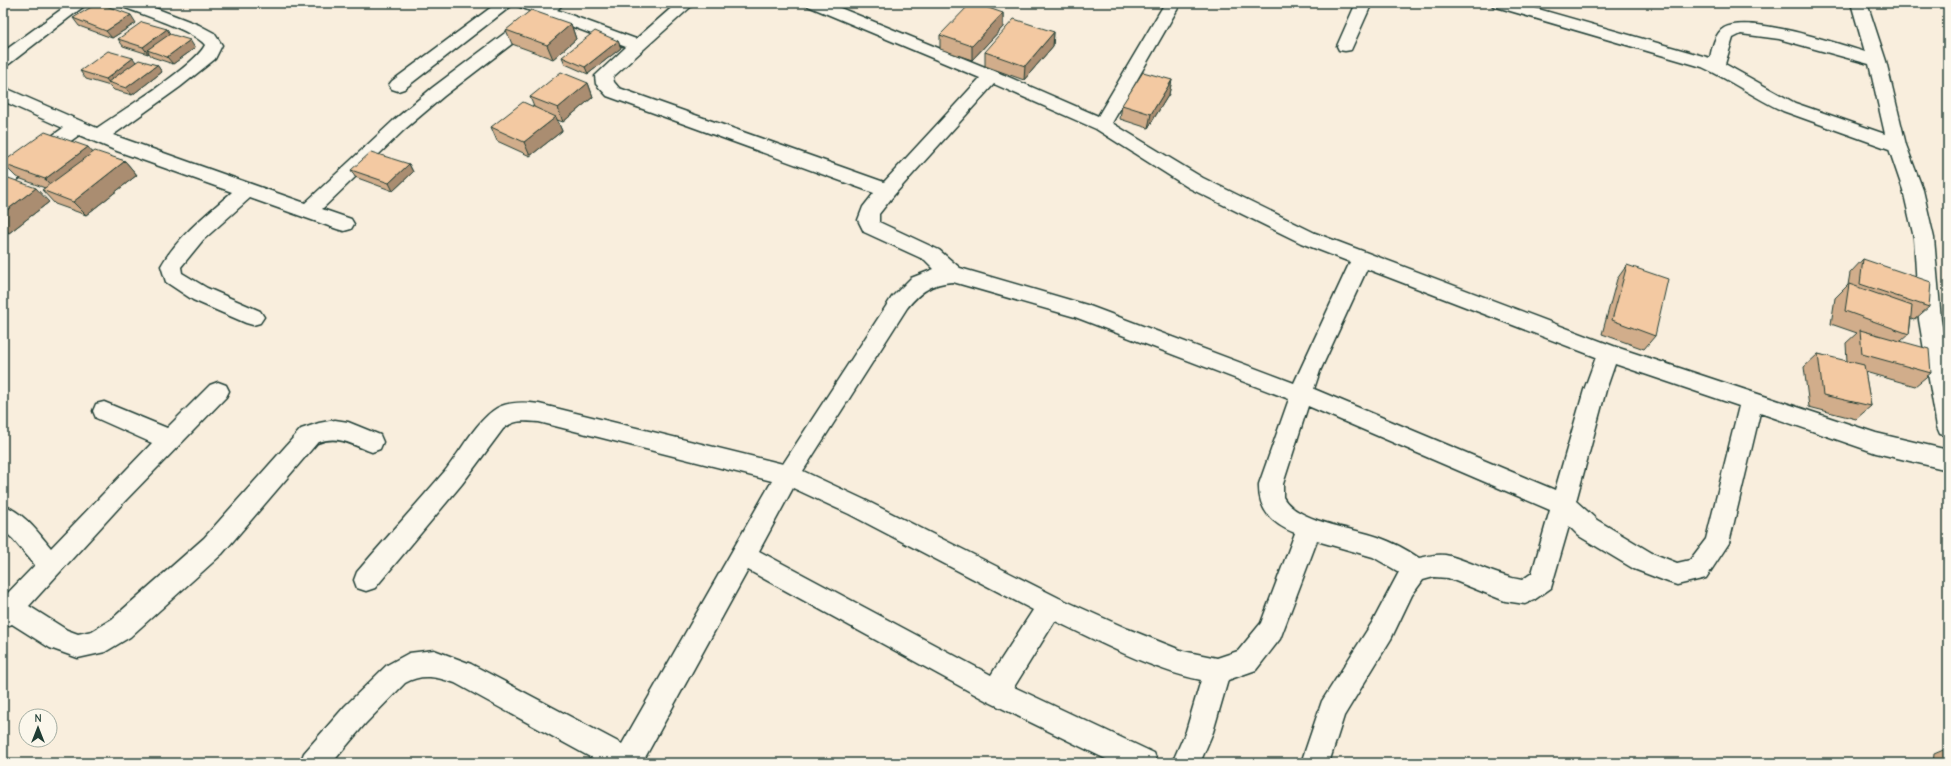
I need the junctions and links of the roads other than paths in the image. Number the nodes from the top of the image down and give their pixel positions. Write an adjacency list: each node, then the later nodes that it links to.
1 (80, 3): 14 (street)
2 (127, 3): 22 (street)
3 (507, 3): 18 (street)
4 (524, 3): 11 (street)
5 (686, 3): 12 (street)
6 (1173, 3): 20 (street)
7 (1364, 3): 13 (street)
8 (1499, 3): 16 (street)
9 (1859, 3): 15 (street)
10 (822, 4): 17 (street)
11 (551, 7): 12 (street); 27 (street)
12 (638, 46): 25 (street)
13 (1345, 46)
14 (3, 60)
15 (1877, 61): 16 (street); 23 (street)
16 (1716, 67): 23 (street)
17 (991, 76): 20 (street); 25 (street)
18 (398, 85)
19 (3, 93): 21 (street)
20 (1102, 125): 29 (street)
21 (77, 127): 22 (street); 24 (street)
22 (99, 136): 26 (street)
23 (1896, 145): 37 (street)
24 (3, 180)
25 (887, 190): 30 (street)
26 (246, 191): 27 (street); 31 (street)
27 (306, 212): 28 (street)
28 (344, 224)
29 (1362, 259): 32 (street); 34 (street)
30 (953, 274): 34 (street); 41 (street)
31 (253, 317)
32 (1608, 354): 35 (street); 42 (street)
33 (218, 391): 38 (street)
34 (1302, 394): 42 (street); 44 (street)
35 (1751, 402): 40 (street); 42 (street)
36 (104, 411): 38 (street)
37 (1948, 427)
38 (170, 440): 46 (street)
39 (372, 442): 50 (street)
40 (1948, 460)
41 (788, 475): 45 (street); 48 (street); 49 (street)
42 (1564, 505): 47 (street)
43 (3, 516): 46 (street)
44 (1309, 529): 47 (street); 51 (street)
45 (743, 555): 52 (street); 54 (street)
46 (50, 564): 50 (street)
47 (1415, 570): 57 (street)
48 (366, 580)
49 (1050, 606): 51 (street); 52 (street)
50 (7, 611)
51 (1217, 671): 56 (street)
52 (996, 692): 55 (street)
53 (314, 763): 54 (street)
54 (627, 763)
55 (1144, 763)
56 (1186, 763)
57 (1315, 763)

